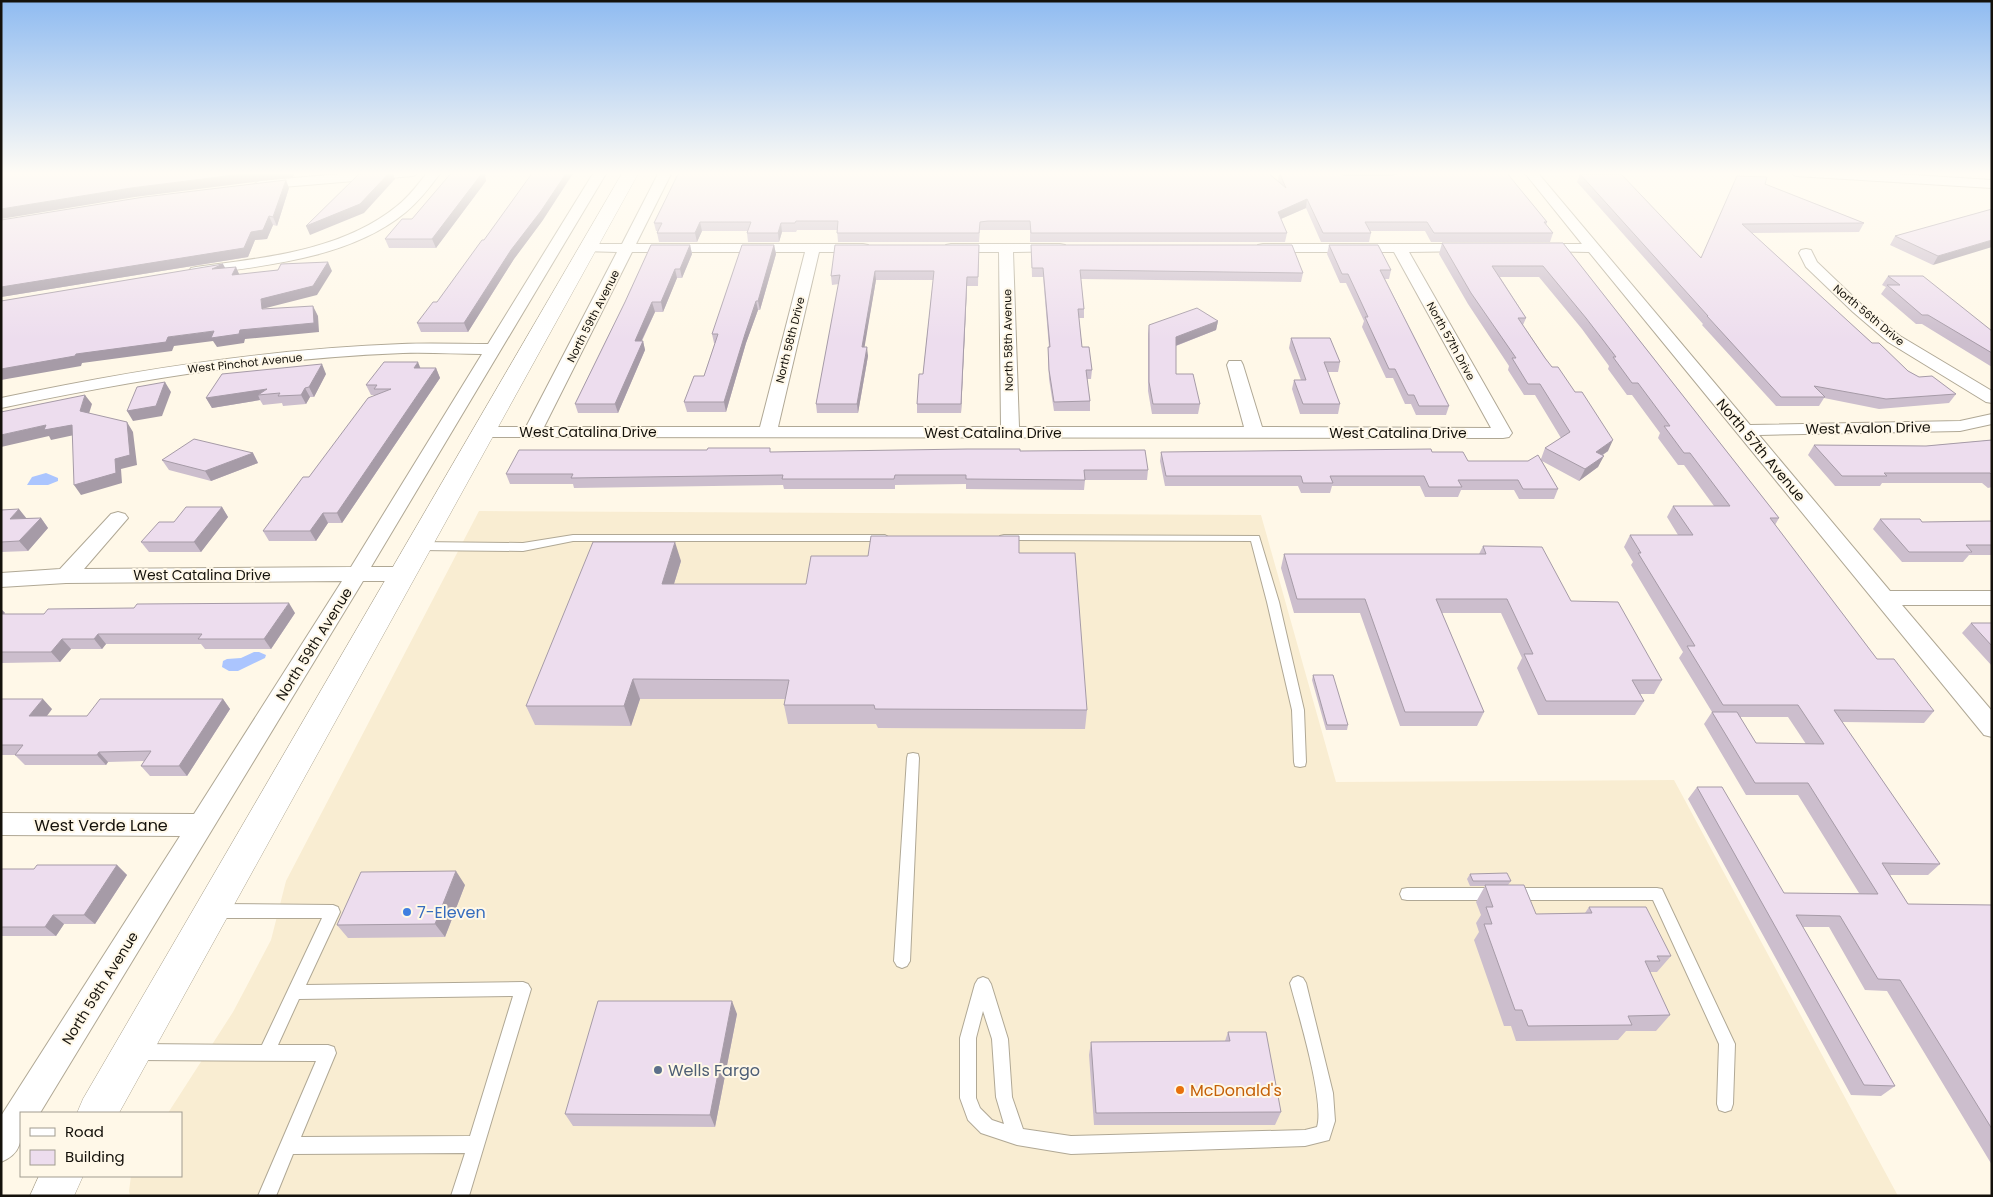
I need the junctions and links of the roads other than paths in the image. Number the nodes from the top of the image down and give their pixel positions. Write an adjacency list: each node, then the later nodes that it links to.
1 (374, 228): 19 (street)
2 (566, 228): 20 (street, North 59th Avenue)
3 (598, 228): 6 (main road)
4 (638, 228): 7 (street, North 59th Avenue)
5 (1576, 228): 17 (street, North 57th Avenue)
6 (587, 248): 7 (street); 26 (main road)
7 (628, 248): 8 (street); 27 (street, North 59th Avenue)
8 (813, 248): 9 (street); 28 (street, North 58th Drive)
9 (880, 248)
10 (938, 248): 11 (street)
11 (1006, 248): 12 (street); 29 (street, North 58th Avenue)
12 (1075, 248)
13 (1252, 248): 14 (street)
14 (1399, 248): 15 (street); 31 (street, North 57th Drive)
15 (1486, 248)
16 (1525, 248): 17 (street)
17 (1593, 248): 25 (street, North 57th Avenue)
18 (1806, 254): 22 (street, North 56th Drive)
19 (180, 274)
20 (492, 348): 23 (street, West Pinchot Avenue); 36 (street, North 59th Avenue)
21 (1235, 366): 30 (street)
22 (1992, 398)
23 (1, 403)
24 (1992, 419): 25 (street, West Avalon Drive)
25 (1744, 430): 39 (street, North 57th Avenue)
26 (483, 432): 27 (street, West Catalina Drive); 35 (main road)
27 (532, 432): 28 (street, West Catalina Drive)
28 (768, 432): 29 (street, West Catalina Drive)
29 (1010, 433): 30 (street, West Catalina Drive)
30 (1255, 433): 31 (street, West Catalina Drive)
31 (1503, 433)
32 (118, 518): 37 (street)
33 (899, 538): 35 (lane)
34 (988, 538): 43 (lane)
35 (410, 560): 36 (street, West Catalina Drive); 47 (main road)
36 (357, 574): 37 (street, West Catalina Drive); 45 (street, North 59th Avenue)
37 (66, 576): 38 (street, West Catalina Drive)
38 (1, 580)
39 (1884, 598): 40 (street); 41 (street, North 57th Avenue)
40 (1992, 598)
41 (1992, 728)
42 (913, 758): 48 (lane)
43 (1300, 762)
44 (1, 824): 45 (street, West Verde Lane)
45 (201, 825): 54 (street, North 59th Avenue)
46 (1407, 894): 53 (lane)
47 (212, 911): 50 (lane); 51 (main road)
48 (902, 961)
49 (1298, 983): 57 (lane)
50 (296, 992): 52 (lane); 58 (lane)
51 (131, 1052): 52 (lane); 55 (main road)
52 (266, 1053): 60 (lane)
53 (1725, 1104)
54 (22, 1112)
55 (98, 1112)
56 (20, 1116): 59 (street, North 59th Avenue)
57 (1017, 1137): 57 (lane)
58 (476, 1144): 60 (lane); 64 (lane)
59 (1, 1146)
60 (288, 1146): 63 (lane)
61 (61, 1177): 62 (main road)
62 (51, 1196)
63 (267, 1196)
64 (460, 1196)

